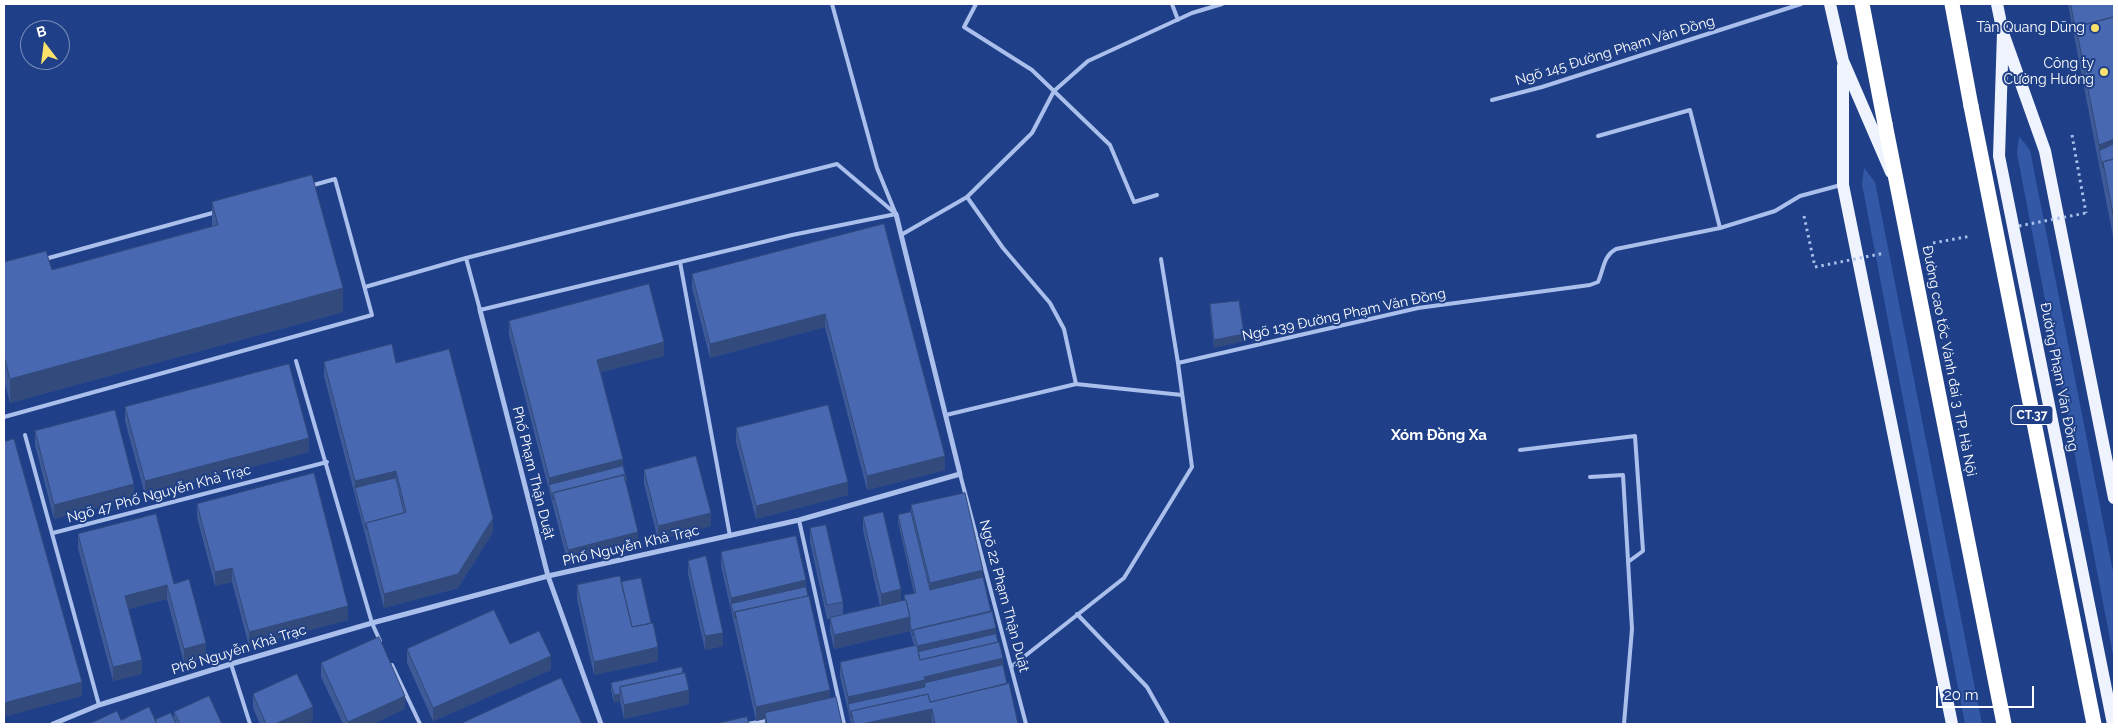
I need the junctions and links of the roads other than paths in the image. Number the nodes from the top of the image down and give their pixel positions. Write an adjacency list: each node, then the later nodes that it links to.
1 (832, 4): 21 (lane)
2 (976, 4): 13 (lane)
3 (1172, 4): 10 (lane)
4 (1222, 4): 10 (lane)
5 (1801, 4): 14 (lane, Ngõ 145 Đường Phạm Văn Đồng)
6 (1830, 4): 12 (main road)
7 (1862, 4): 68 (highway, Đường cao tốc Vành đai 3 TP. Hà Nội, bridge)
8 (1952, 4): 69 (highway, CT.37, bridge)
9 (1997, 4): 11 (main road, Đường Phạm Văn Đồng)
10 (1178, 20): 13 (lane)
11 (2003, 33): 41 (main road, Đường Phạm Văn Đồng); 70 (main road, Đường Phạm Văn Đồng)
12 (1843, 61): 16 (main road); 67 (main road)
13 (1054, 91): 18 (lane); 19 (lane)
14 (1492, 100)
15 (1598, 136): 22 (lane)
16 (1843, 185): 22 (lane, Ngõ 139 Đường Phạm Văn Đồng); 66 (main road)
17 (307, 186): 28 (lane)
18 (1157, 195)
19 (966, 197): 23 (lane); 32 (lane)
20 (221, 210): 26 (lane)
21 (896, 214): 23 (street); 24 (lane); 27 (lane)
22 (1720, 228): 31 (lane, Ngõ 139 Đường Phạm Văn Đồng)
23 (901, 235): 34 (street)
24 (466, 258): 28 (lane); 29 (lane)
25 (1160, 259): 31 (lane)
26 (42, 260)
27 (680, 262): 29 (lane); 44 (lane)
28 (365, 287): 35 (lane)
29 (480, 310): 46 (street, Phố Phạm Thận Duật)
30 (296, 361): 38 (lane)
31 (1178, 363): 33 (lane)
32 (1076, 384): 33 (lane); 34 (lane)
33 (1182, 395): 47 (lane)
34 (946, 414): 39 (street)
35 (4, 417)
36 (25, 435): 43 (lane)
37 (1520, 450): 45 (lane)
38 (327, 462): 43 (lane, Ngõ 47 Phố Nguyễn Khả Trạc); 48 (lane)
39 (960, 474): 42 (street, Phố Nguyễn Khả Trạc); 52 (lane, Ngõ 22 Phạm Thận Duật)
40 (1590, 478): 45 (lane)
41 (2114, 498)
42 (800, 520): 44 (street, Phố Nguyễn Khả Trạc); 54 (lane)
43 (53, 533): 53 (lane, Ngõ 47 Phố Nguyễn Khả Trạc)
44 (730, 536): 46 (street, Phố Nguyễn Khả Trạc)
45 (1628, 562): 65 (lane)
46 (548, 576): 48 (street, Phố Nguyễn Khả Trạc); 60 (street, Phố Phạm Thận Duật)
47 (1077, 614): 52 (lane); 64 (lane)
48 (372, 624): 49 (lane); 51 (street, Phố Nguyễn Khả Trạc)
49 (384, 649)
50 (388, 657): 59 (lane)
51 (231, 664): 53 (street, Phố Nguyễn Khả Trạc); 58 (lane)
52 (1011, 666): 63 (lane, Ngõ 22 Phạm Thận Duật)
53 (99, 705): 57 (street, Phố Nguyễn Khả Trạc)
54 (839, 705): 55 (lane); 62 (lane)
55 (830, 707)
56 (775, 718): 61 (lane)
57 (53, 724)
58 (250, 724)
59 (420, 724)
60 (601, 724)
61 (748, 724)
62 (844, 724)
63 (1026, 724)
64 (1168, 724)
65 (1624, 724)
66 (1950, 724)
67 (1997, 724)
68 (2004, 724)
69 (2094, 724)
70 (2113, 724)

